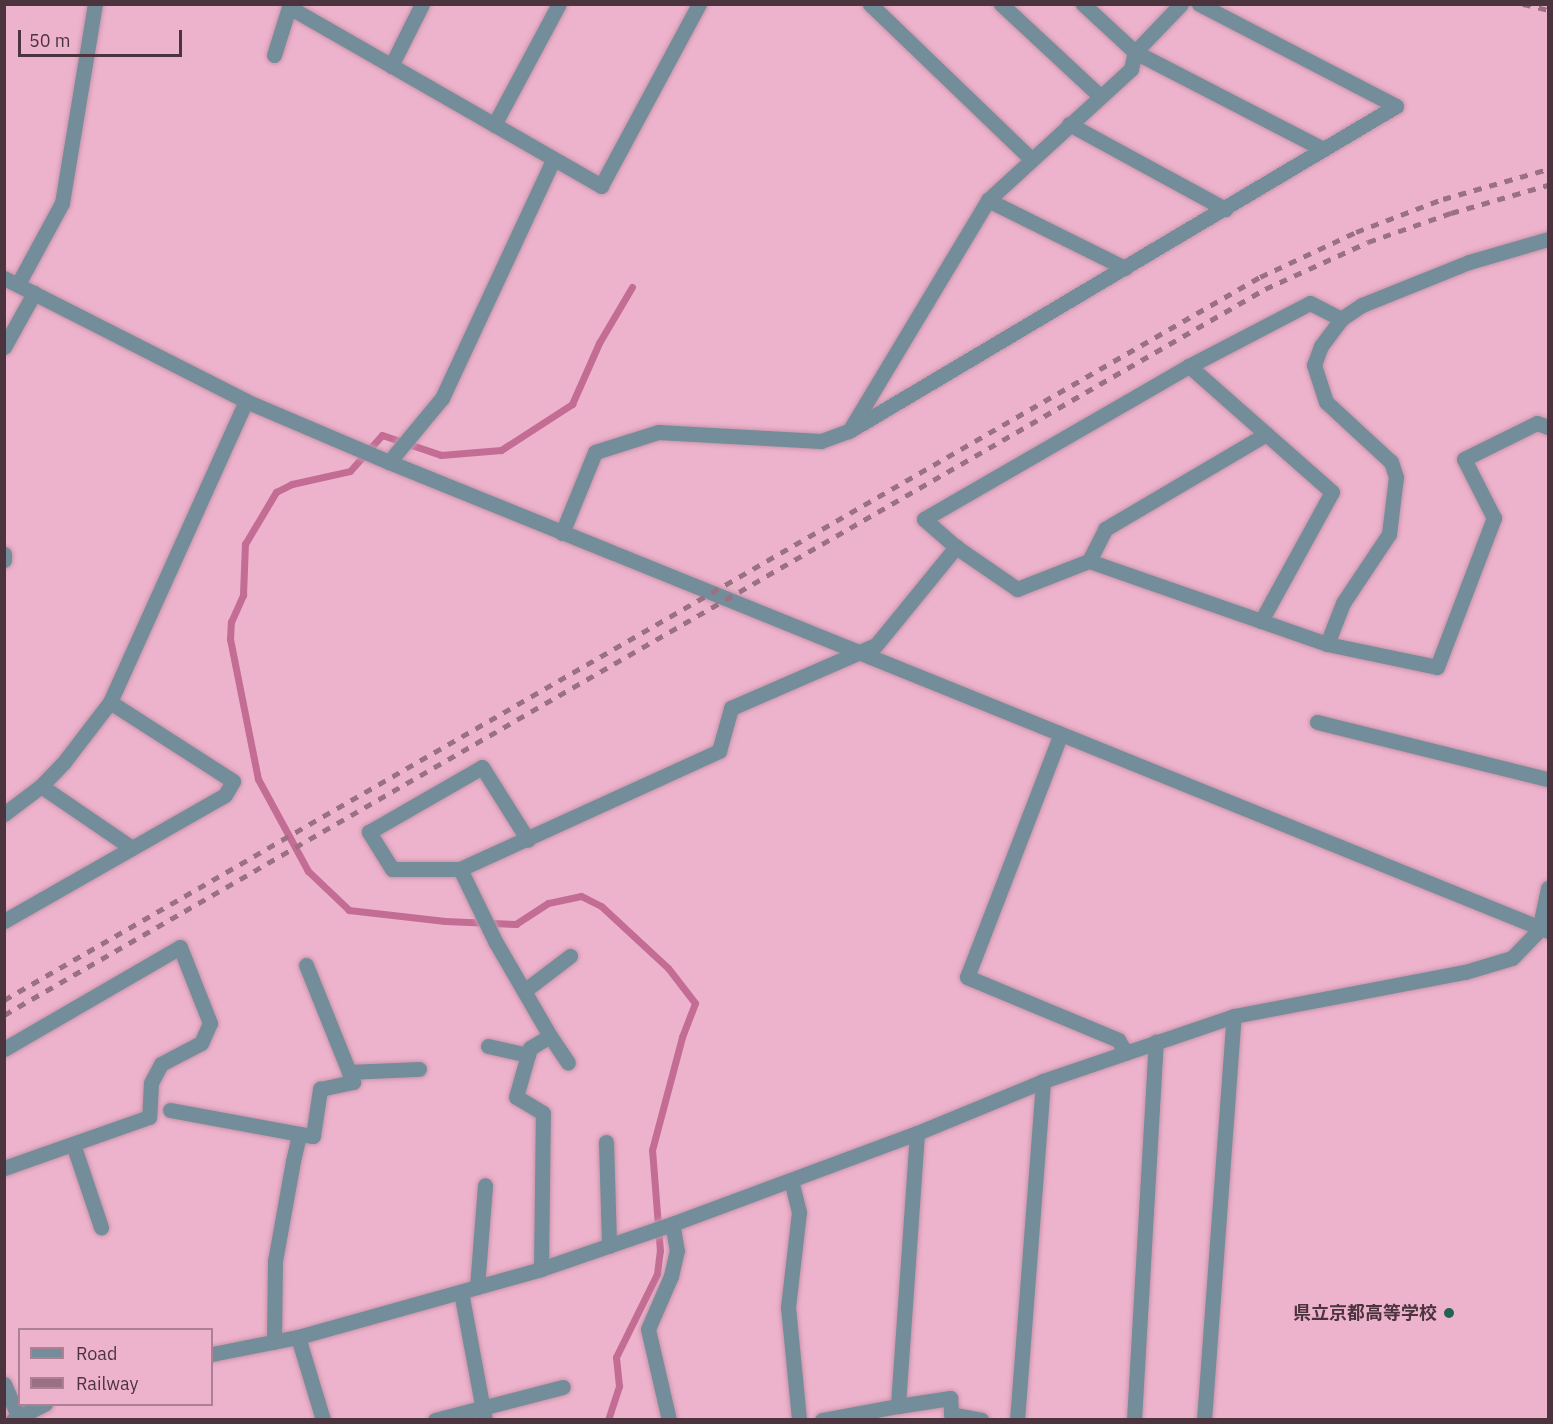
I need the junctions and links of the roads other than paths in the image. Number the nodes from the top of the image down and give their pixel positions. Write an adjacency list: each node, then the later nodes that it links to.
1 (95, 4): 24 (street)
2 (422, 4): 13 (street)
3 (560, 4): 16 (street)
4 (699, 4): 19 (street)
5 (870, 4): 18 (street)
6 (1001, 4): 14 (street)
7 (1083, 4): 11 (street)
8 (1181, 4): 11 (street)
9 (1200, 4): 17 (street)
10 (290, 6): 12 (street); 13 (street)
11 (1135, 52): 14 (street); 17 (street)
12 (274, 56)
13 (391, 66): 16 (street)
14 (1100, 96): 15 (street)
15 (1070, 124): 18 (street); 21 (street)
16 (494, 125): 19 (street)
17 (1323, 149): 21 (street)
18 (1030, 158): 20 (street)
19 (552, 160): 33 (street)
20 (988, 200): 23 (street); 31 (street)
21 (1225, 208): 23 (street)
22 (1548, 239): 26 (street)
23 (1125, 268): 31 (street)
24 (11, 281): 25 (street)
25 (34, 293): 27 (street); 29 (street)
26 (1341, 319): 28 (street); 40 (street)
27 (4, 347)
28 (1190, 366): 32 (street); 35 (street)
29 (246, 400): 33 (street); 42 (street)
30 (1548, 427): 40 (street)
31 (849, 431): 34 (street)
32 (1266, 434): 38 (street); 39 (street)
33 (389, 462): 34 (street)
34 (562, 533): 41 (street)
35 (956, 547): 38 (street); 41 (street)
36 (4, 554): 37 (street)
37 (4, 560)
38 (1089, 561): 39 (street)
39 (1260, 621): 40 (street)
40 (1327, 644)
41 (858, 654): 44 (street); 48 (street)
42 (110, 702): 46 (street); 49 (street)
43 (1317, 722): 45 (street)
44 (1060, 736): 53 (street); 62 (street)
45 (1548, 779)
46 (41, 786): 47 (street); 49 (street)
47 (4, 814)
48 (528, 840): 50 (street); 50 (street)
49 (132, 849): 52 (street)
50 (460, 869): 56 (street)
51 (1548, 888): 53 (street)
52 (4, 921)
53 (1544, 930): 57 (street)
54 (570, 956): 56 (street)
55 (306, 965): 66 (street)
56 (524, 991): 58 (street)
57 (1234, 1016): 59 (street); 100 (street)
58 (550, 1036): 63 (street); 64 (street)
59 (1156, 1042): 62 (street); 99 (street)
60 (488, 1046): 63 (street)
61 (4, 1049): 72 (street)
62 (1126, 1053): 67 (street)
63 (528, 1055): 79 (street)
64 (568, 1063)
65 (419, 1069): 66 (street)
66 (349, 1072): 70 (street)
67 (1043, 1081): 69 (street); 98 (street)
68 (170, 1110): 70 (street)
69 (917, 1133): 74 (street); 88 (street)
70 (299, 1134): 83 (street)
71 (606, 1142): 78 (street)
72 (73, 1144): 73 (street); 77 (street)
73 (4, 1168)
74 (791, 1180): 76 (street); 95 (street)
75 (485, 1185): 80 (street)
76 (672, 1224): 78 (street); 94 (street)
77 (101, 1227)
78 (609, 1246): 79 (street)
79 (541, 1269): 80 (street)
80 (477, 1287): 81 (street)
81 (460, 1292): 82 (street); 89 (street)
82 (298, 1337): 83 (street); 92 (street)
83 (274, 1342): 84 (street)
84 (213, 1354)
85 (4, 1384): 91 (street)
86 (563, 1387): 89 (street)
87 (41, 1406): 91 (street)
88 (898, 1406): 90 (street); 96 (street)
89 (483, 1413): 93 (street)
90 (951, 1417): 97 (street)
91 (16, 1418)
92 (323, 1419)
93 (435, 1419)
94 (669, 1419)
95 (799, 1419)
96 (822, 1419)
97 (981, 1419)
98 (1017, 1419)
99 (1134, 1419)
100 (1204, 1419)

